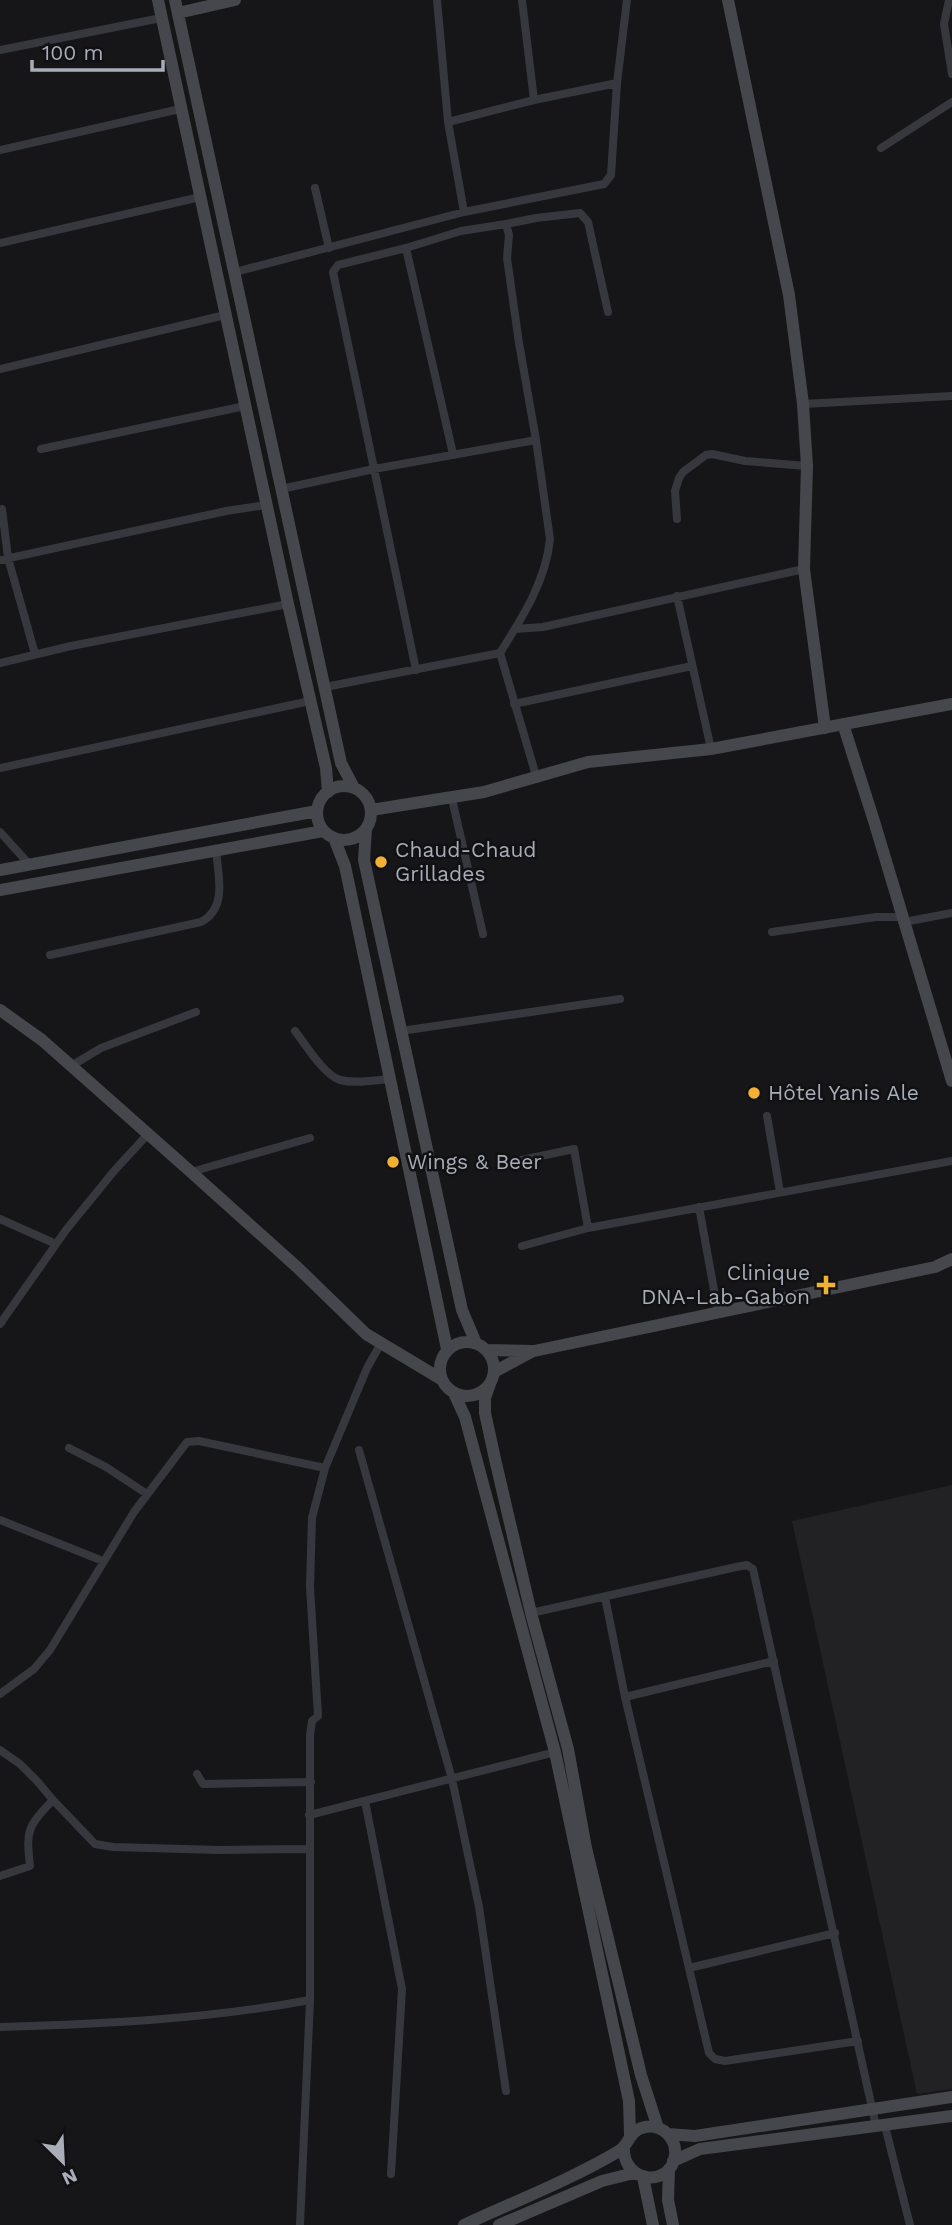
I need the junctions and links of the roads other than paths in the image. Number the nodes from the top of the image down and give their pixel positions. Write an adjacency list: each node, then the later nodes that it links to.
1 (158, 0): 9 (main road)
2 (235, 0): 8 (main road)
3 (437, 0): 16 (street)
4 (523, 0): 13 (street)
5 (626, 0): 12 (street)
6 (728, 0): 31 (main road)
7 (949, 0): 11 (street)
8 (177, 7): 26 (main road)
9 (161, 18): 10 (street); 15 (main road)
10 (0, 50)
11 (952, 74)
12 (617, 83): 13 (street); 21 (street)
13 (534, 100): 16 (street)
14 (952, 102): 17 (street)
15 (180, 109): 18 (street); 20 (main road)
16 (448, 122): 21 (street)
17 (881, 148)
18 (0, 150)
19 (315, 188): 24 (street)
20 (200, 197): 23 (street); 28 (main road)
21 (464, 212): 24 (street)
22 (506, 224): 25 (street); 27 (street); 33 (street)
23 (0, 243)
24 (329, 248): 26 (street)
25 (406, 248): 35 (street); 37 (street)
26 (235, 272): 38 (main road)
27 (608, 312)
28 (225, 314): 29 (street); 32 (main road)
29 (0, 369)
30 (952, 396): 31 (street)
31 (803, 404): 36 (main road)
32 (245, 406): 34 (street); 39 (main road)
33 (536, 440): 35 (street); 46 (street)
34 (41, 449)
35 (453, 454): 37 (street)
36 (807, 466): 41 (street); 43 (main road)
37 (374, 469): 38 (street); 51 (street)
38 (281, 489): 52 (main road)
39 (266, 505): 42 (street); 45 (main road)
40 (2, 509): 42 (street)
41 (677, 519)
42 (4, 559): 48 (street)
43 (804, 569): 44 (street); 57 (main road)
44 (677, 596): 46 (street); 50 (street)
45 (288, 604): 48 (street); 53 (main road)
46 (515, 629): 47 (street)
47 (500, 653): 51 (street); 54 (street)
48 (35, 654): 49 (street)
49 (0, 663)
50 (692, 666): 54 (street); 58 (street)
51 (416, 670): 52 (street)
52 (325, 687): 61 (main road)
53 (310, 701): 59 (street); 62 (main road)
54 (514, 704): 60 (street)
55 (952, 704): 56 (main road)
56 (843, 724): 57 (main road); 74 (main road)
57 (825, 728): 58 (main road)
58 (711, 748): 60 (main road)
59 (0, 768)
60 (537, 779): 63 (main road)
61 (354, 788): 62 (main road); 64 (main road)
62 (328, 792): 65 (main road)
63 (452, 799): 64 (main road); 76 (street)
64 (371, 810): 66 (main road)
65 (317, 811): 68 (main road); 70 (main road)
66 (366, 829): 68 (main road); 82 (main road)
67 (0, 832): 70 (street)
68 (329, 834): 69 (main road); 84 (main road)
69 (216, 850): 72 (main road); 77 (street)
70 (30, 864): 71 (main road)
71 (0, 870)
72 (0, 890)
73 (952, 913): 74 (street)
74 (903, 919): 75 (street); 85 (main road)
75 (772, 932)
76 (483, 934)
77 (50, 955)
78 (620, 999): 82 (street)
79 (0, 1010): 83 (main road)
80 (196, 1012): 83 (street)
81 (295, 1031): 84 (street)
82 (401, 1031): 104 (main road)
83 (71, 1066): 87 (main road)
84 (391, 1079): 105 (main road)
85 (952, 1081)
86 (768, 1116): 92 (street)
87 (148, 1134): 91 (main road); 96 (street)
88 (310, 1139): 91 (street)
89 (952, 1161): 92 (street)
90 (503, 1164): 95 (street)
91 (191, 1172): 103 (main road)
92 (780, 1192): 93 (street)
93 (699, 1207): 95 (street); 101 (street)
94 (0, 1220): 96 (street)
95 (587, 1228): 97 (street)
96 (56, 1244): 102 (street)
97 (522, 1246)
98 (952, 1259): 99 (main road)
99 (934, 1267): 100 (main road); 101 (main road)
100 (952, 1268)
101 (718, 1312): 106 (main road)
102 (0, 1324)
103 (380, 1345): 108 (main road); 112 (street)
104 (481, 1346): 105 (main road); 106 (main road); 107 (main road)
105 (447, 1349): 108 (main road)
106 (534, 1350): 107 (main road)
107 (492, 1378): 109 (main road); 117 (main road)
108 (441, 1379): 109 (main road)
109 (454, 1393): 122 (main road)
110 (69, 1448): 113 (street)
111 (359, 1450): 124 (street)
112 (325, 1468): 113 (street); 125 (street)
113 (147, 1494): 115 (street)
114 (0, 1520): 115 (street)
115 (103, 1561): 119 (street)
116 (605, 1597): 117 (street); 118 (street); 120 (street)
117 (531, 1613): 141 (main road)
118 (774, 1661): 120 (street); 131 (street)
119 (0, 1694)
120 (625, 1697): 132 (street)
121 (0, 1750): 126 (street)
122 (555, 1752): 124 (street); 142 (main road)
123 (197, 1774): 125 (street)
124 (452, 1779): 127 (street); 136 (street)
125 (311, 1782): 128 (street)
126 (53, 1800): 129 (street); 130 (street)
127 (365, 1801): 128 (street); 145 (street)
128 (309, 1815): 129 (street)
129 (309, 1849): 133 (street)
130 (0, 1876)
131 (835, 1933): 132 (street); 135 (street)
132 (689, 1968): 135 (street)
133 (310, 2000): 134 (street); 147 (street)
134 (0, 2027)
135 (858, 2041): 138 (street)
136 (506, 2091)
137 (952, 2097): 138 (main road)
138 (873, 2109): 140 (street); 141 (main road)
139 (952, 2116): 140 (main road)
140 (880, 2126): 144 (main road); 152 (street)
141 (663, 2131): 142 (main road); 144 (main road)
142 (630, 2135): 143 (main road)
143 (624, 2148): 146 (main road); 148 (main road)
144 (671, 2165): 146 (main road); 151 (main road)
145 (391, 2174)
146 (638, 2175): 149 (main road); 150 (main road)
147 (300, 2225)
148 (464, 2225)
149 (499, 2225)
150 (653, 2225)
151 (673, 2225)
152 (910, 2225)

